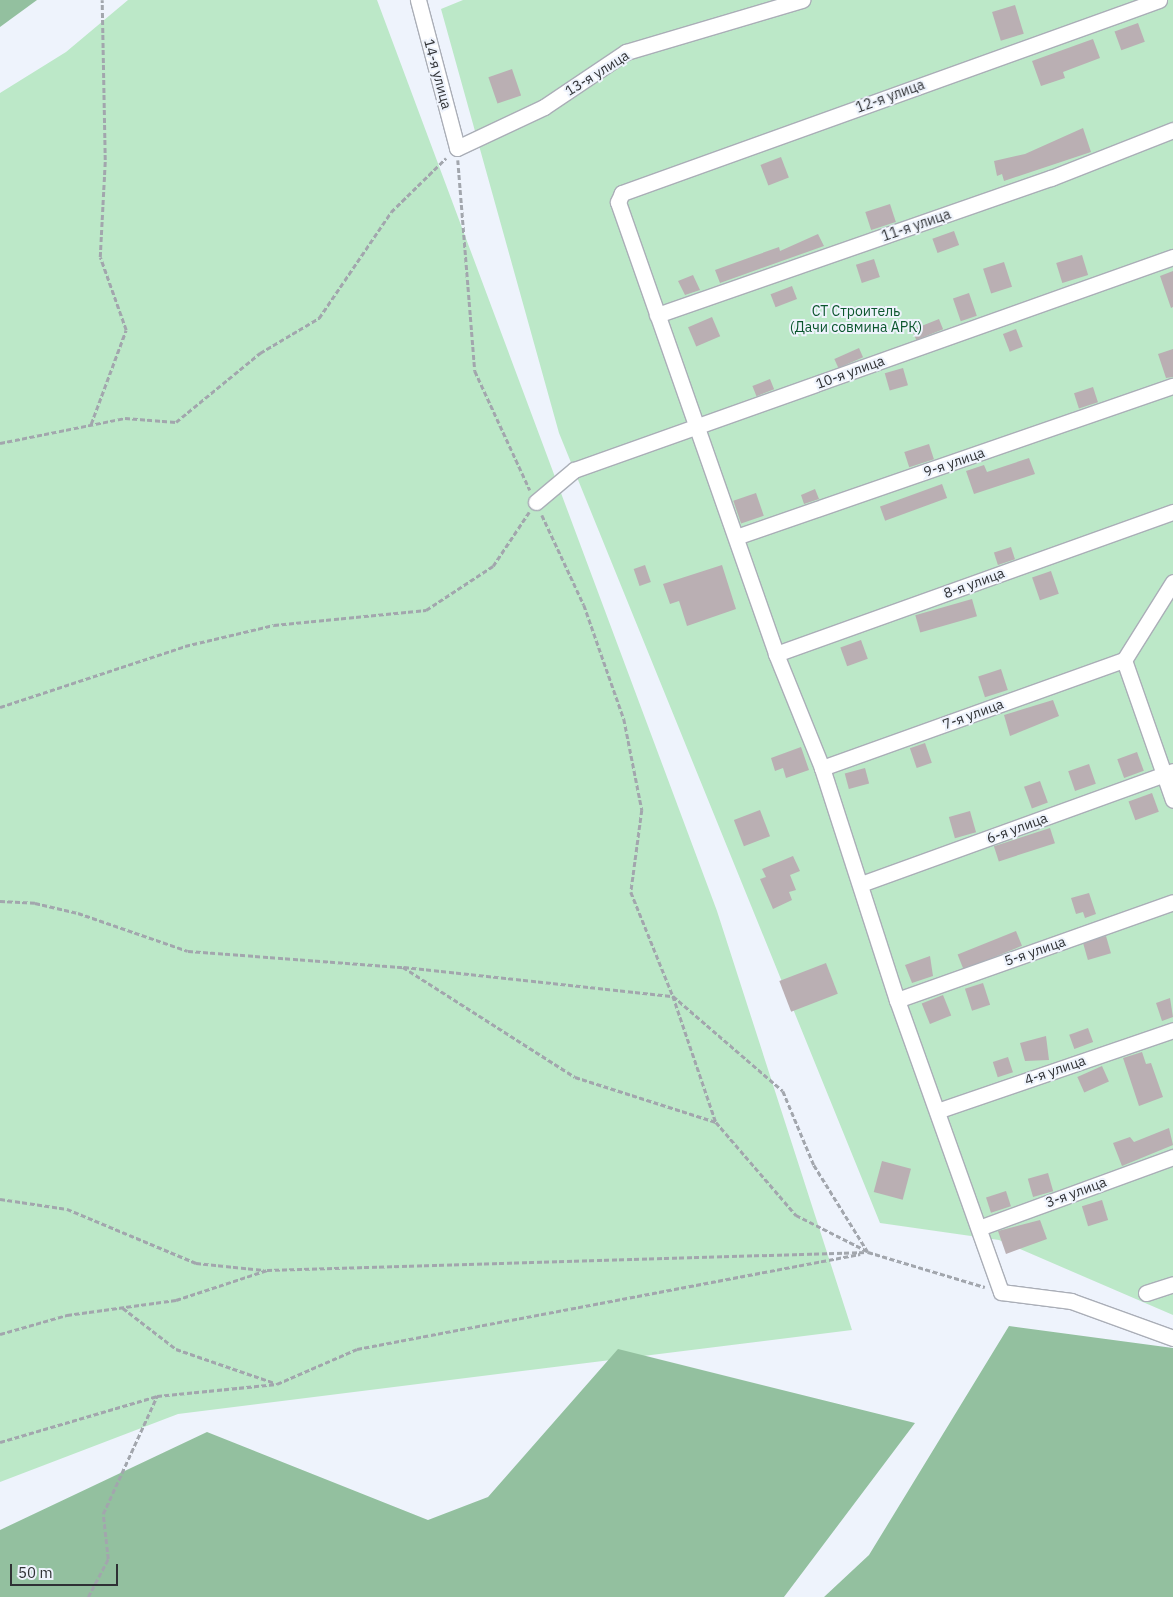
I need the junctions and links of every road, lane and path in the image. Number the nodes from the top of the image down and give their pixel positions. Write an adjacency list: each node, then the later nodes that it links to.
1 (102, 0): 10 (path)
2 (418, 0): 6 (street, 14-я улица)
3 (802, 0): 6 (street, 13-я улица)
4 (1159, 0): 8 (street, 12-я улица)
5 (1173, 130): 8 (street, 11-я улица)
6 (457, 148): 10 (path); 13 (path)
7 (1173, 257): 11 (street, 10-я улица)
8 (657, 315): 11 (street)
9 (1173, 386): 15 (street, 9-я улица)
10 (91, 424): 12 (path)
11 (699, 428): 13 (street, 10-я улица); 15 (street)
12 (0, 443)
13 (536, 502): 19 (path); 27 (path)
14 (1173, 512): 17 (street, 8-я улица)
15 (736, 537): 17 (street)
16 (1173, 582): 18 (street)
17 (776, 654): 20 (street)
18 (1124, 660): 20 (street, 7-я улица); 21 (street)
19 (0, 707)
20 (822, 768): 23 (street)
21 (1168, 773): 22 (street); 23 (street, 6-я улица)
22 (1173, 800)
23 (861, 884): 28 (street)
24 (0, 901): 26 (path)
25 (1173, 902): 28 (street, 5-я улица)
26 (403, 967): 27 (path); 31 (path)
27 (672, 996): 31 (path); 35 (path)
28 (897, 1000): 30 (street)
29 (1173, 1030): 30 (street, 4-я улица)
30 (937, 1111): 34 (street)
31 (716, 1122): 35 (path)
32 (1173, 1157): 34 (street, 3-я улица)
33 (0, 1199): 36 (path)
34 (979, 1228): 38 (street)
35 (868, 1252): 36 (path); 38 (path); 43 (path)
36 (267, 1270): 40 (path)
37 (1173, 1284): 39 (street)
38 (1001, 1292): 42 (street)
39 (1146, 1293)
40 (122, 1308): 41 (path); 43 (path)
41 (0, 1334)
42 (1173, 1338)
43 (277, 1384): 44 (path)
44 (158, 1396): 45 (path); 46 (path)
45 (0, 1442)
46 (88, 1597)

